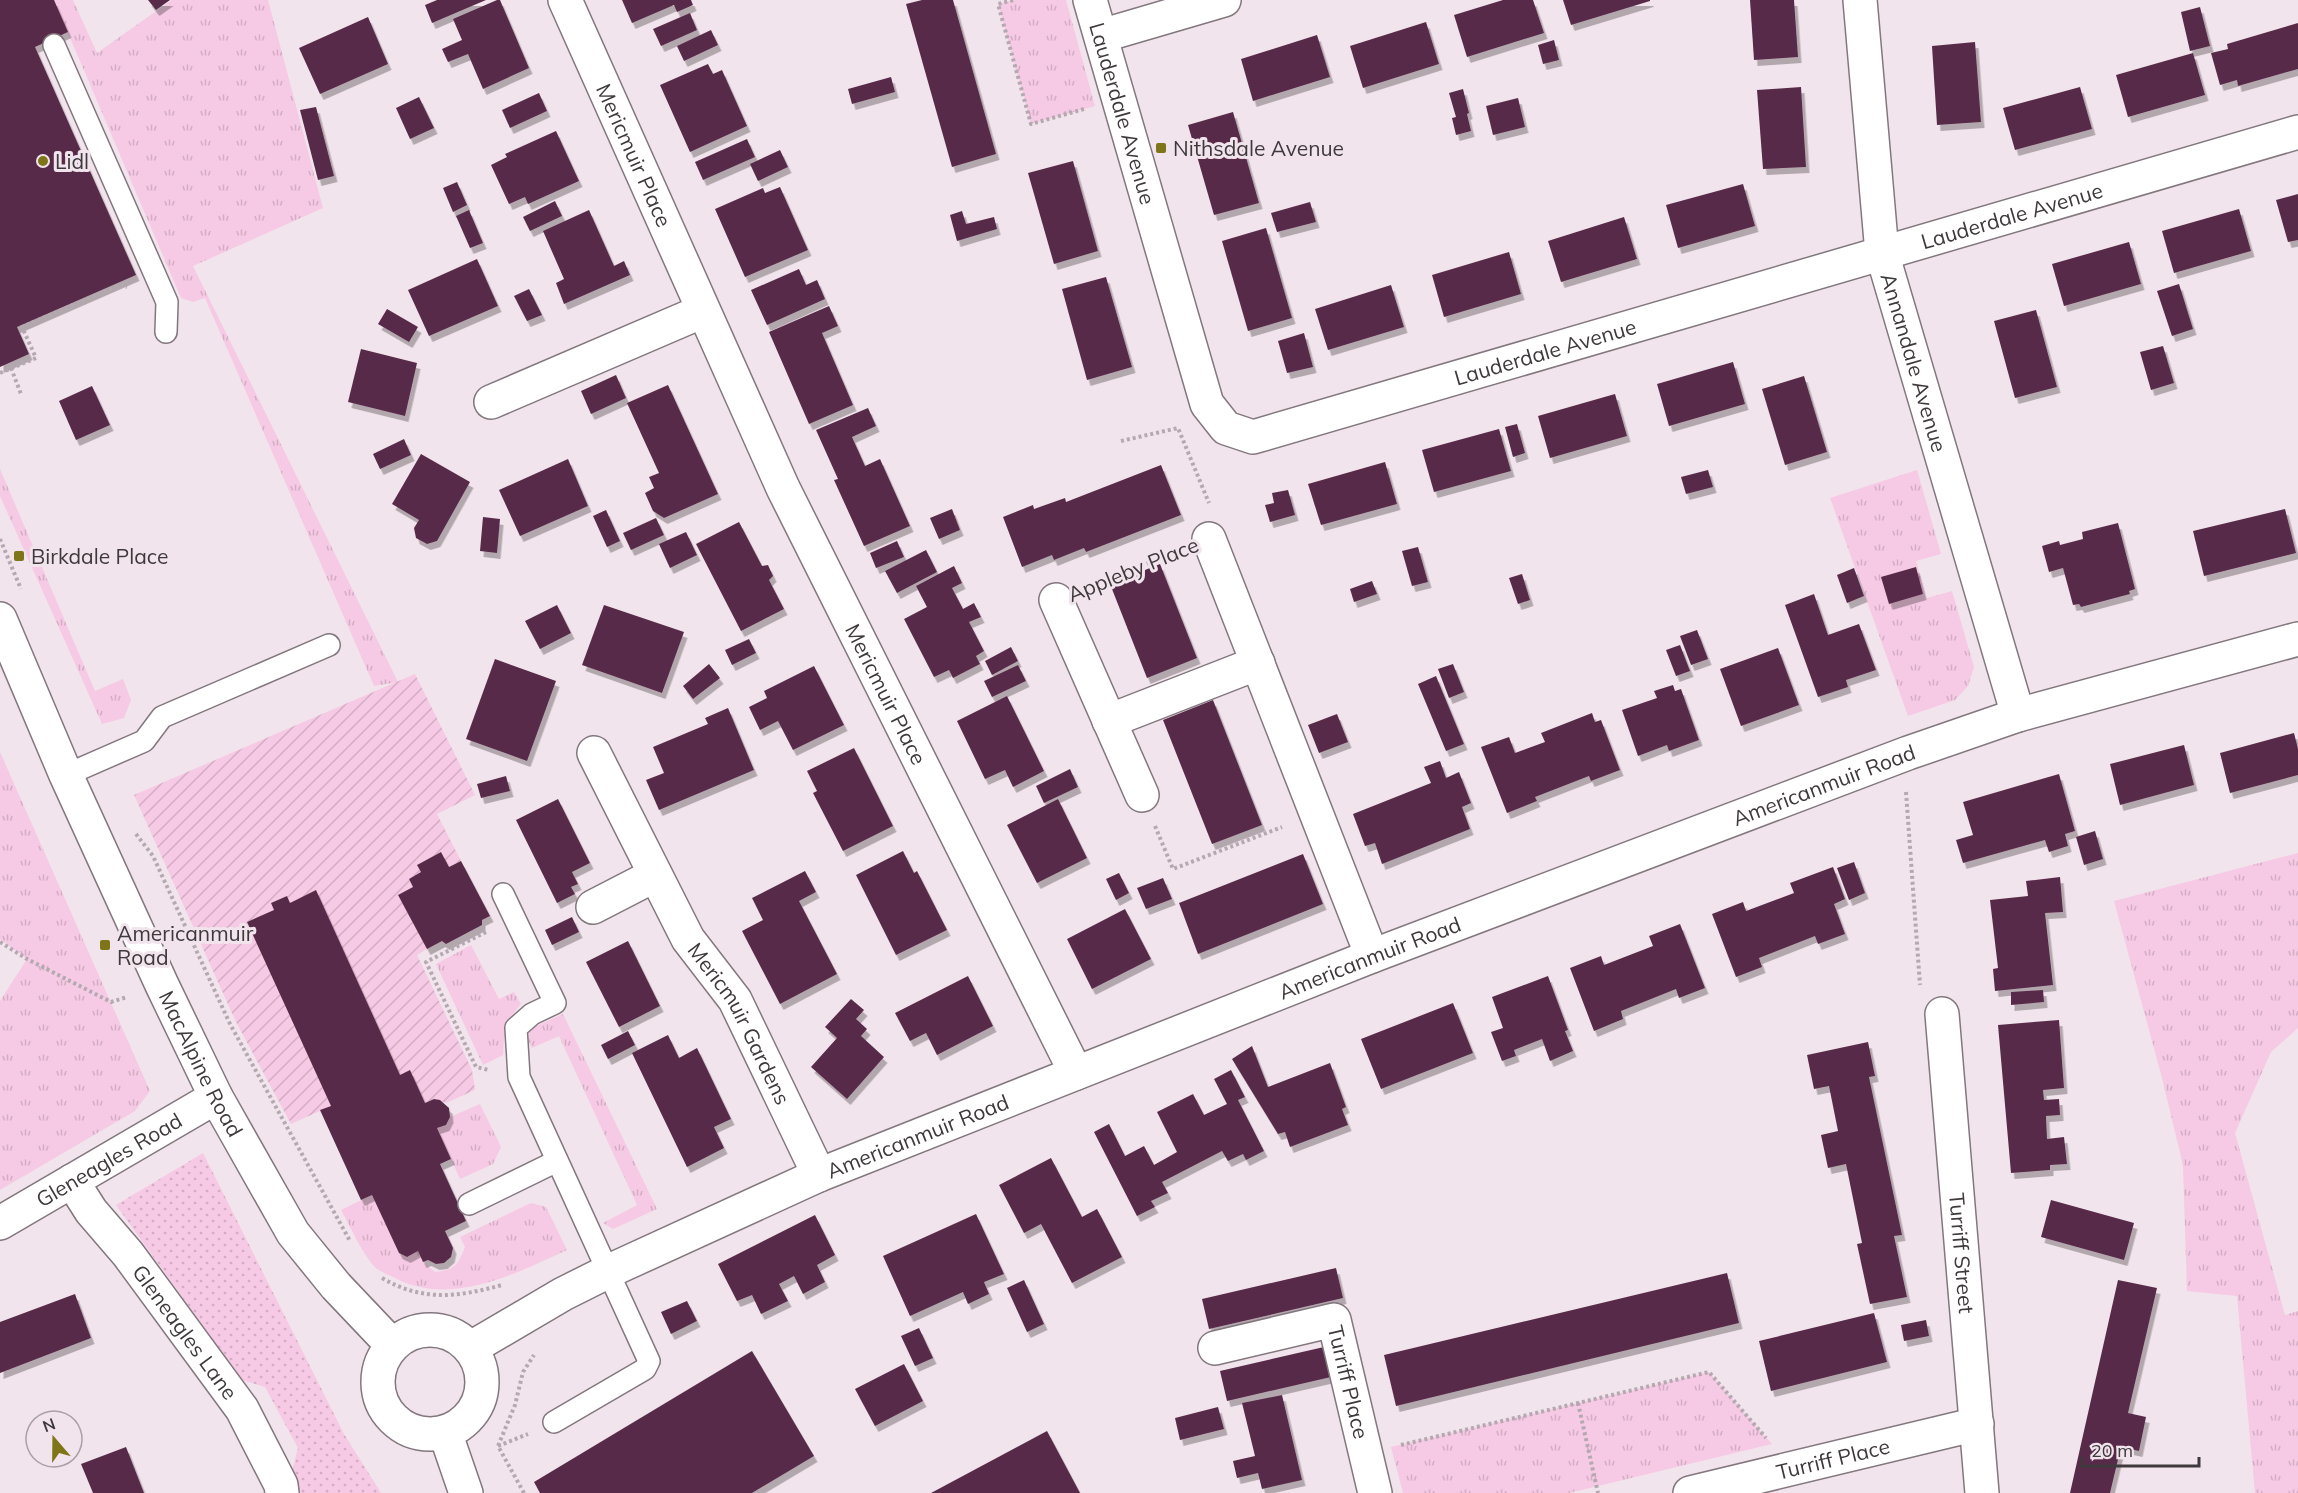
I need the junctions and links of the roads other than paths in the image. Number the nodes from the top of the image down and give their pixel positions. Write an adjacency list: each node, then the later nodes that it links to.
1 (564, 0): 9 (street, Mericmuir Place)
2 (1090, 0): 5 (street, Lauderdale Avenue)
3 (1224, 0): 5 (street)
4 (1860, 0): 8 (street, Annandale Avenue)
5 (1101, 36): 8 (street, Lauderdale Avenue)
6 (54, 45): 10 (lane)
7 (2298, 132): 8 (street, Lauderdale Avenue)
8 (1882, 253): 18 (street, Annandale Avenue)
9 (703, 311): 11 (street); 28 (street, Mericmuir Place)
10 (166, 332)
11 (491, 402)
12 (1209, 538): 17 (street, Appleby Place)
13 (1056, 600): 19 (street, Appleby Place)
14 (0, 619): 21 (street, MacAlpine Road)
15 (2298, 639): 18 (street, Americanmuir Road)
16 (329, 645): 21 (lane)
17 (1258, 663): 19 (street); 26 (street, Appleby Place)
18 (2018, 715): 26 (street, Americanmuir Road)
19 (1109, 721): 22 (street, Appleby Place)
20 (594, 753): 23 (street, Mericmuir Gardens)
21 (66, 775): 29 (street, MacAlpine Road)
22 (1142, 795)
23 (655, 875): 25 (street); 31 (street, Mericmuir Gardens)
24 (503, 894): 30 (lane)
25 (592, 907)
26 (1372, 956): 28 (street, Americanmuir Road)
27 (1942, 1014): 40 (street, Turriff Street)
28 (1076, 1072): 31 (street, Americanmuir Road)
29 (216, 1097): 32 (street, Gleneagles Road); 36 (street, MacAlpine Road)
30 (557, 1161): 33 (lane); 35 (lane)
31 (819, 1175): 35 (street, Americanmuir Road)
32 (72, 1181): 34 (street, Gleneagles Road); 42 (street, Gleneagles Lane)
33 (469, 1204)
34 (0, 1222)
35 (609, 1271): 37 (street, Americanmuir Road); 39 (lane)
36 (392, 1345): 37 (street); 41 (street)
37 (471, 1348): 41 (street)
38 (1215, 1348): 44 (street, Turriff Place)
39 (554, 1422)
40 (1977, 1424): 45 (street, Turriff Place); 46 (street, Turriff Street)
41 (445, 1432): 43 (street)
42 (282, 1493)
43 (466, 1493)
44 (1375, 1493)
45 (1690, 1493)
46 (1982, 1493)

